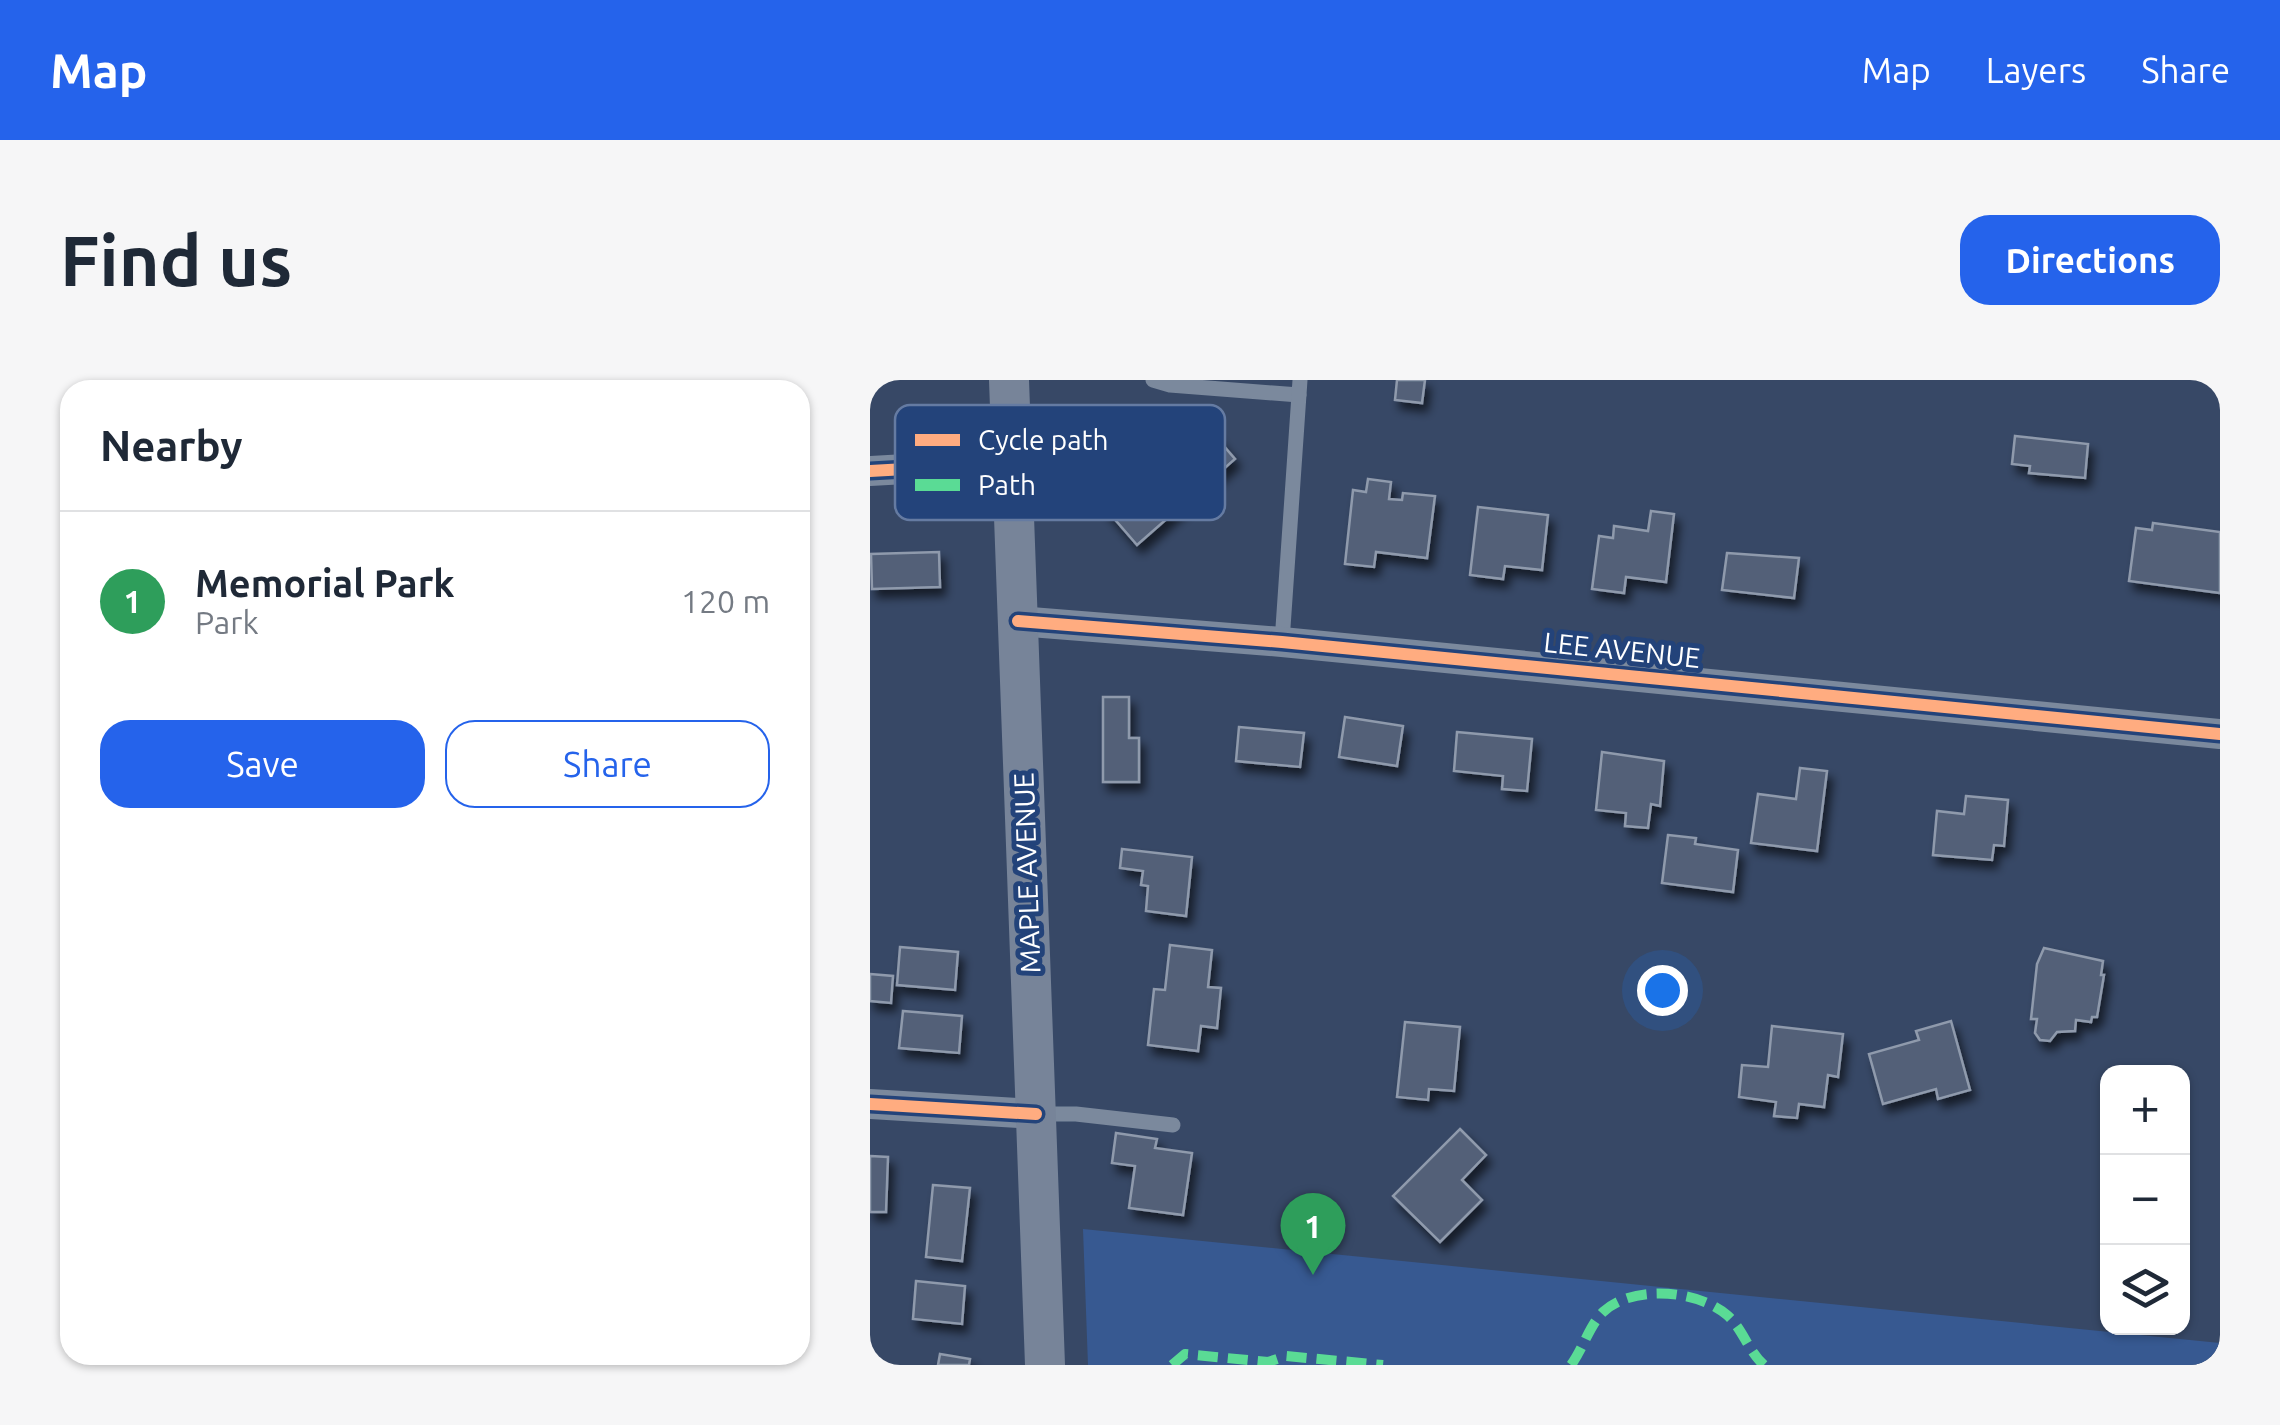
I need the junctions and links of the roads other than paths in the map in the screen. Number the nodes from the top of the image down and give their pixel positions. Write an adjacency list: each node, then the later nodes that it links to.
1 (1009, 380): 4 (main road, MAPLE AVENUE)
2 (1154, 380): 3 (lane)
3 (1299, 387): 9 (lane)
4 (1010, 405)
5 (895, 470): 6 (street)
6 (870, 471)
7 (1014, 520): 8 (main road, MAPLE AVENUE)
8 (1018, 621): 9 (street, LEE AVENUE); 12 (main road, MAPLE AVENUE)
9 (1282, 642): 10 (street, LEE AVENUE)
10 (2220, 734)
11 (870, 1104): 12 (street)
12 (1036, 1114): 13 (lane); 14 (main road, MAPLE AVENUE)
13 (1173, 1125)
14 (1045, 1365)

